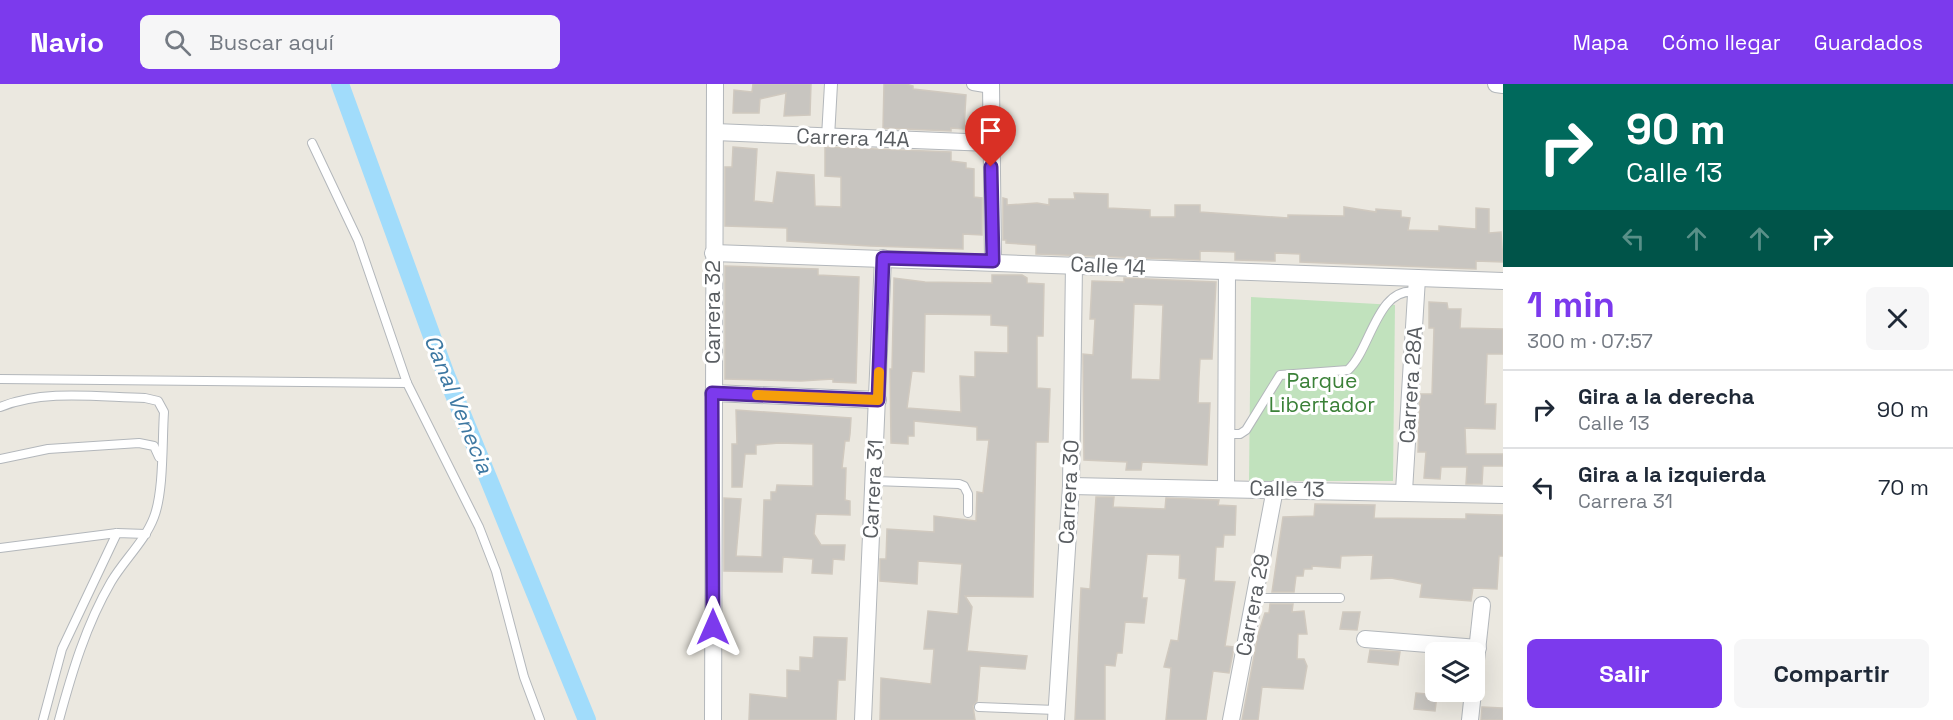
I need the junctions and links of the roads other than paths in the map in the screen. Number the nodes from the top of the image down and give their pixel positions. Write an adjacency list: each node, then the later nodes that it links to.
1 (715, 84): 7 (street, Carrera 32)
2 (831, 84): 8 (street)
3 (973, 84): 5 (street)
4 (1496, 84): 6 (street)
5 (991, 85): 10 (street)
6 (1503, 85)
7 (715, 132): 8 (street, Carrera 14A); 11 (street, Carrera 32)
8 (828, 137): 10 (street, Carrera 14A)
9 (312, 143): 19 (lane)
10 (990, 143): 13 (street)
11 (713, 253): 12 (street, Calle 14); 20 (street, Carrera 32)
12 (883, 258): 13 (street, Calle 14); 21 (street, Carrera 31)
13 (993, 261): 14 (street, Calle 14)
14 (1074, 264): 15 (street, Calle 14); 27 (street, Carrera 30)
15 (1227, 272): 17 (street, Calle 14); 23 (street)
16 (1503, 281): 17 (street, Calle 14)
17 (1417, 285): 23 (lane); 30 (street, Carrera 28A)
18 (0, 379): 19 (lane)
19 (407, 383): 47 (lane)
20 (712, 393): 21 (street); 48 (street, Carrera 32)
21 (878, 400): 26 (street, Carrera 31)
22 (0, 407): 25 (lane)
23 (1225, 434): 28 (street)
24 (0, 459): 25 (lane)
25 (160, 463): 34 (lane)
26 (874, 481): 32 (lane); 49 (street, Carrera 31)
27 (1071, 486): 28 (street, Calle 13); 44 (street, Carrera 30)
28 (1226, 489): 29 (street, Calle 13)
29 (1275, 489): 30 (street, Calle 13); 36 (street, Carrera 29)
30 (1404, 491): 31 (street, Calle 13)
31 (1503, 495)
32 (968, 513)
33 (117, 533): 34 (lane); 35 (lane); 45 (lane)
34 (146, 534): 46 (lane)
35 (0, 548)
36 (1254, 598): 37 (lane); 50 (street, Carrera 29)
37 (1340, 598)
38 (1482, 605): 40 (street)
39 (1365, 639): 41 (street)
40 (1479, 642)
41 (1425, 644)
42 (1472, 702): 51 (street)
43 (979, 707): 44 (lane)
44 (1056, 715)
45 (43, 720)
46 (59, 720)
47 (540, 720)
48 (713, 720)
49 (863, 720)
50 (1231, 720)
51 (1470, 720)

